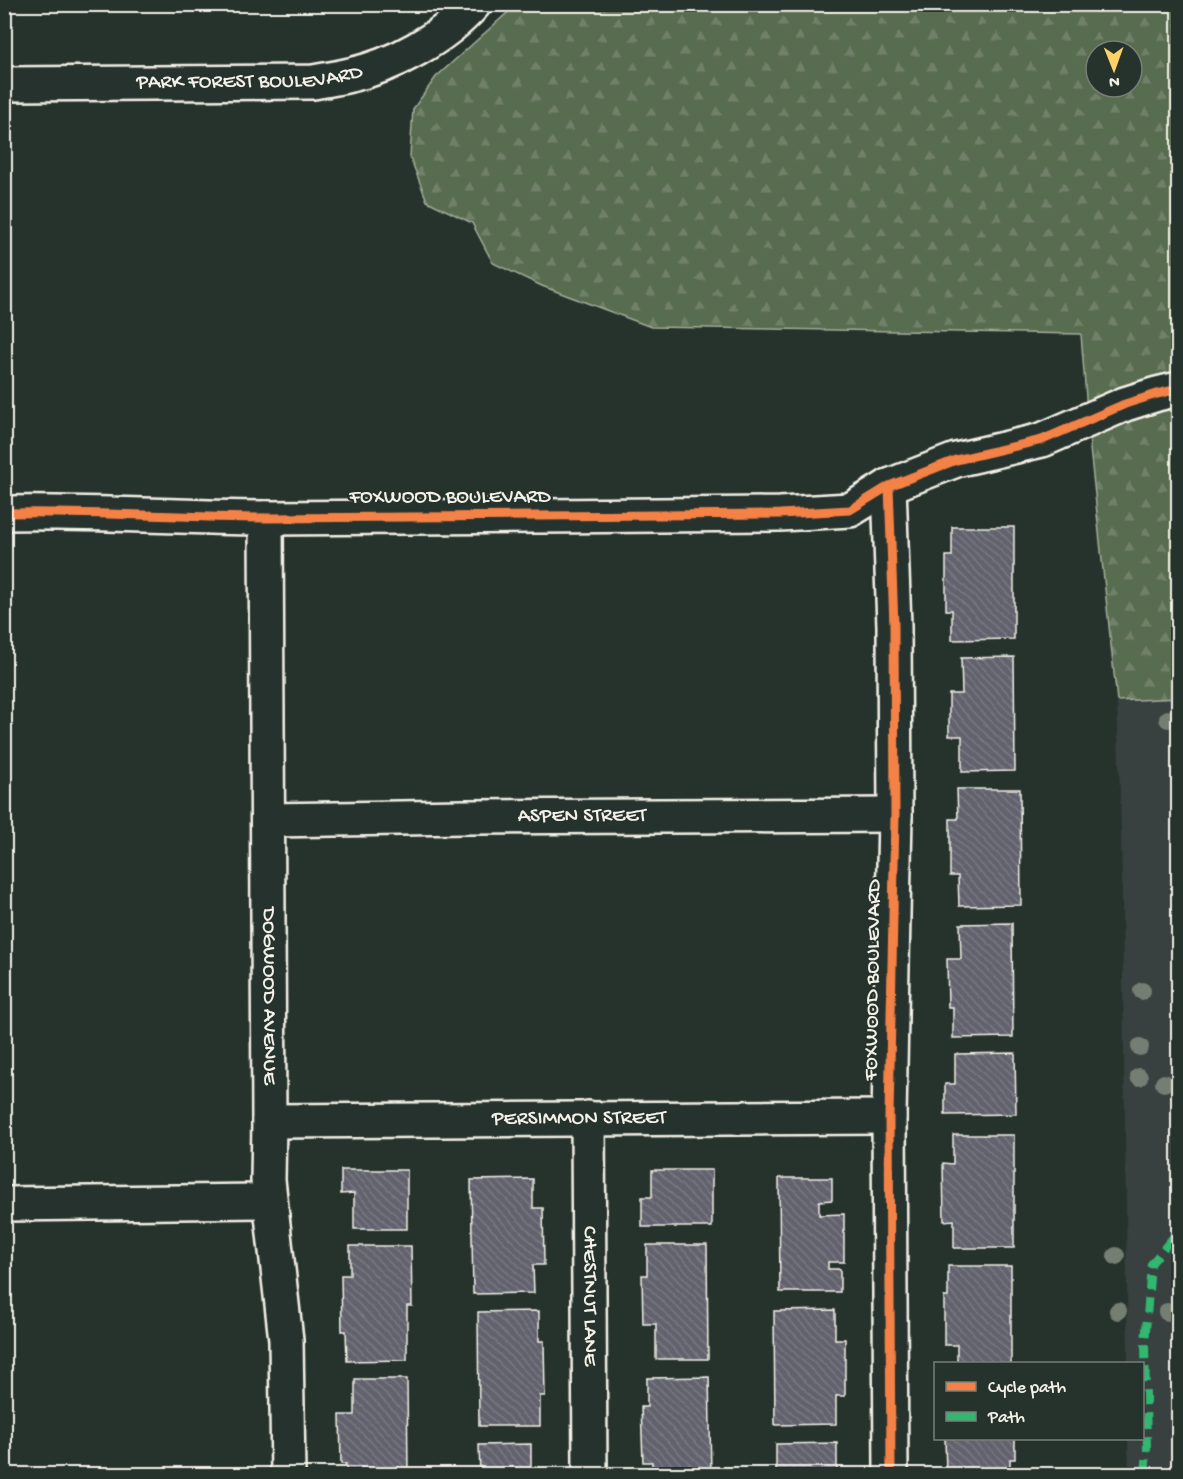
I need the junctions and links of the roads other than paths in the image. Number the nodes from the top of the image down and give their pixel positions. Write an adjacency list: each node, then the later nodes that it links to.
1 (474, 4): 2 (street, PARK FOREST BOULEVARD)
2 (4, 84)
3 (1179, 389): 4 (street, FOXWOOD BOULEVARD)
4 (889, 486): 6 (street, FOXWOOD BOULEVARD); 7 (street, FOXWOOD BOULEVARD)
5 (4, 513): 6 (street, FOXWOOD BOULEVARD)
6 (266, 518): 8 (street, DOGWOOD AVENUE)
7 (895, 815): 8 (street, ASPEN STREET); 9 (street, FOXWOOD BOULEVARD)
8 (268, 820): 11 (street, DOGWOOD AVENUE)
9 (889, 1117): 10 (street, PERSIMMON STREET); 16 (street, FOXWOOD BOULEVARD)
10 (588, 1118): 11 (street, PERSIMMON STREET); 15 (street, CHESTNUT LANE)
11 (270, 1121): 12 (street, DOGWOOD AVENUE)
12 (270, 1202): 13 (street); 14 (street, DOGWOOD AVENUE)
13 (4, 1204)
14 (288, 1474)
15 (590, 1474)
16 (891, 1474)

